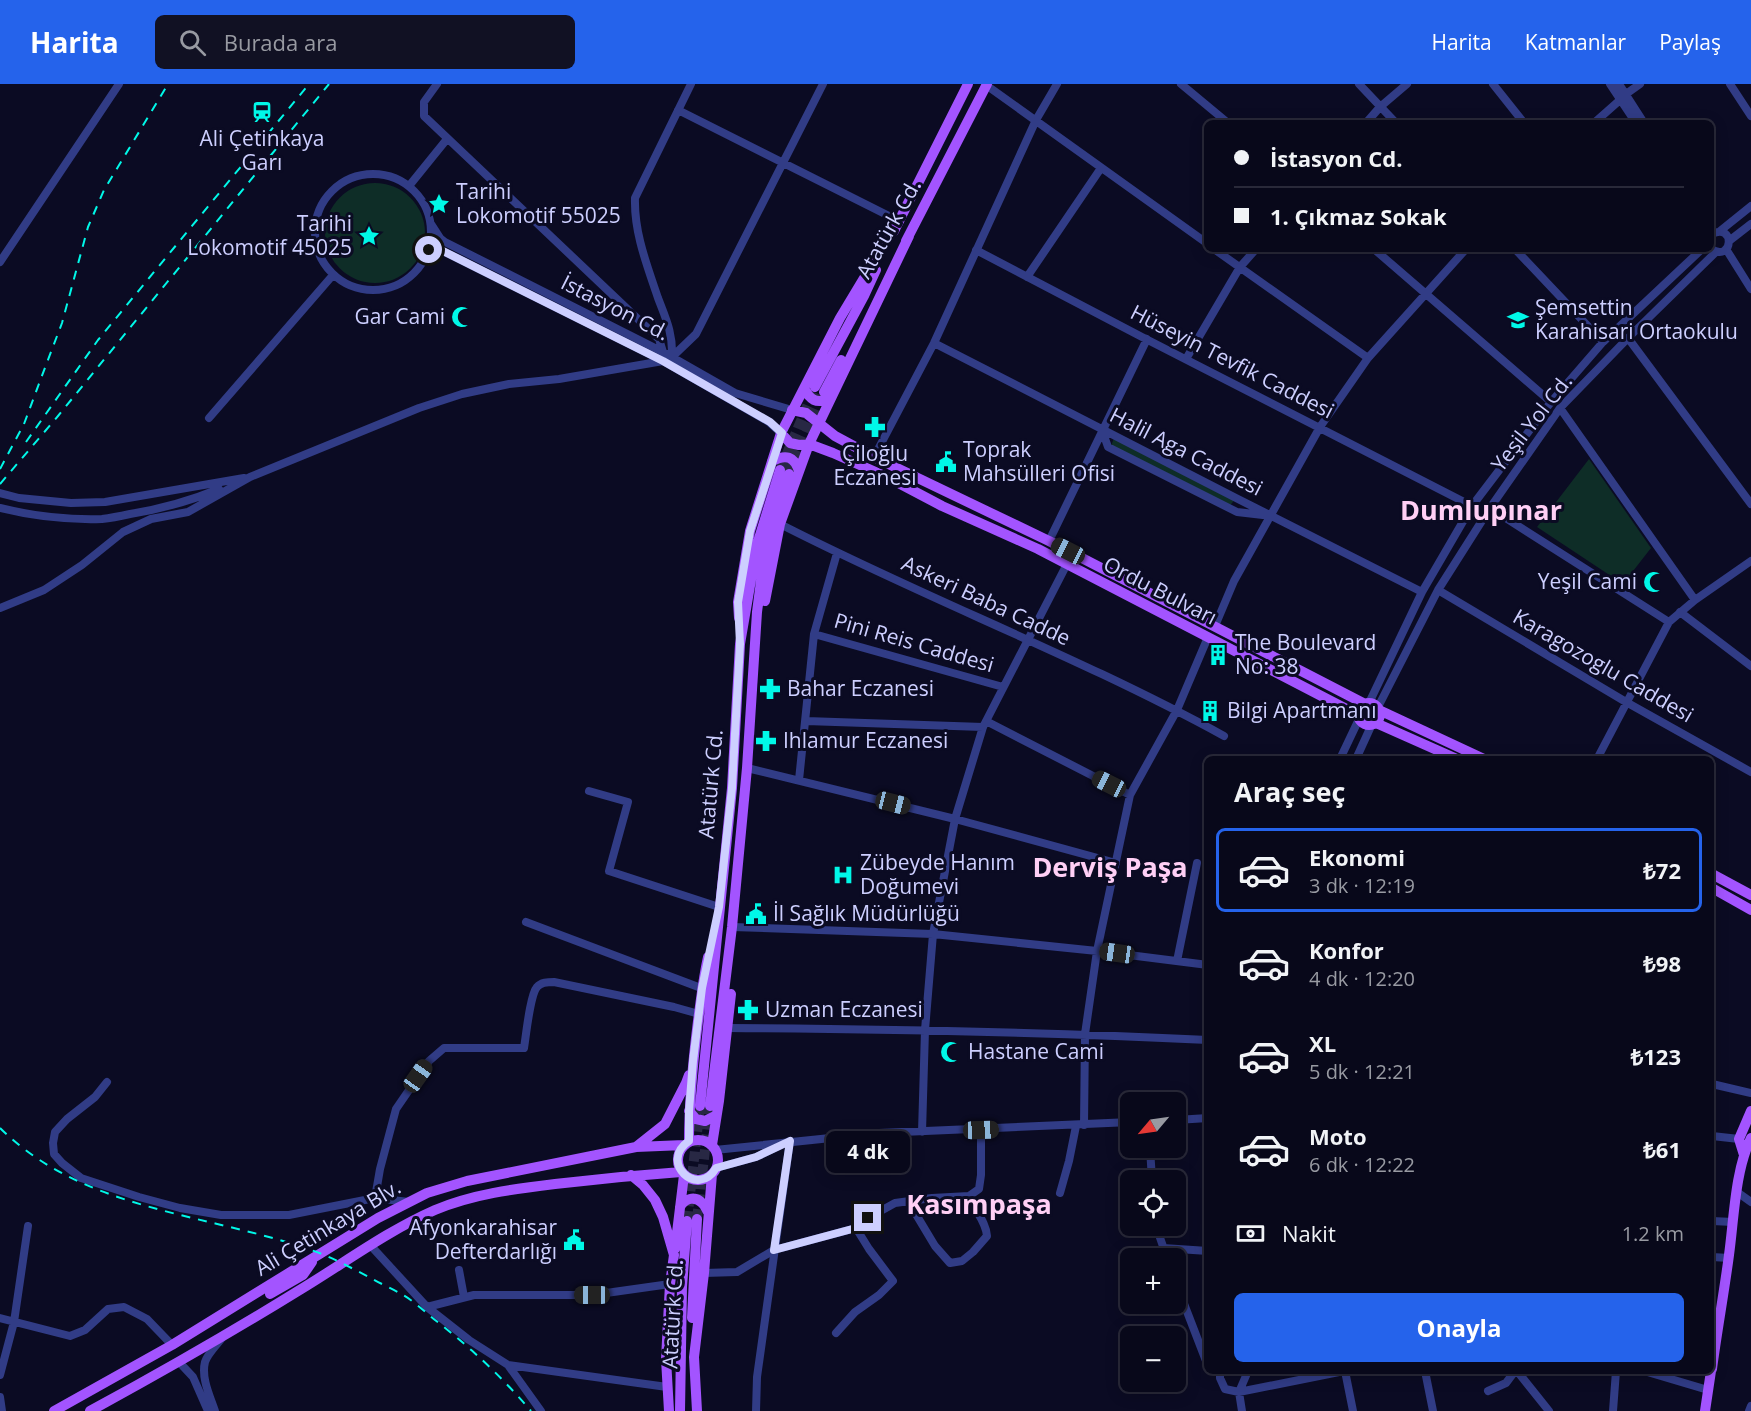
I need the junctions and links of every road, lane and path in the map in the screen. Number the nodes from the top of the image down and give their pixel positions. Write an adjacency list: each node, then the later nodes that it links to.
1 (119, 84): 49 (street)
2 (437, 84): 28 (street)
3 (691, 84): 18 (street)
4 (823, 84): 29 (street)
5 (968, 84): 33 (main road, Atatürk Cd.)
6 (1057, 84): 20 (street)
7 (1181, 84): 21 (street)
8 (1359, 84): 17 (street)
9 (1407, 84): 17 (street)
10 (1493, 84): 24 (street)
11 (1610, 84): 16 (street)
12 (1619, 84): 16 (street)
13 (1640, 84): 16 (street)
14 (1730, 84): 19 (street)
15 (986, 85): 20 (street); 63 (main road, Atatürk Cd.)
16 (1623, 97): 25 (street); 26 (street); 27 (street)
17 (1380, 107): 22 (street); 23 (street)
18 (678, 110): 29 (street); 60 (street)
19 (1751, 116)
20 (1036, 120): 30 (street); 40 (street)
21 (1223, 120)
22 (1369, 120)
23 (1393, 120)
24 (1522, 120)
25 (1597, 120)
26 (1634, 120)
27 (1642, 120)
28 (447, 139): 31 (street); 59 (street)
29 (783, 162): 33 (street); 60 (street)
30 (1101, 168): 37 (street); 52 (street)
31 (409, 186): 34 (street); 51 (street)
32 (1751, 206): 36 (street)
33 (897, 223): 63 (main road, Atatürk Cd.)
34 (431, 224): 39 (street); 59 (street, İstasyon Cd.)
35 (1751, 224): 38 (street)
36 (1716, 232): 38 (street)
37 (1204, 241)
38 (1727, 245): 41 (street); 53 (street)
39 (429, 250): 51 (street); 59 (street, İstasyon Cd.)
40 (976, 250): 52 (street, Hüseyin Tevfik Caddesi); 58 (street)
41 (1714, 250)
42 (1218, 252): 50 (street)
43 (1253, 252): 50 (street)
44 (1377, 252): 54 (street)
45 (1463, 252): 54 (street)
46 (1518, 252): 57 (street)
47 (1699, 252): 57 (street, Yeşil Yol Cd.)
48 (1712, 252): 55 (street, Yeşil Yol Cd.)
49 (0, 262)
50 (1240, 267): 61 (street); 62 (street)
51 (333, 275): 67 (street)
52 (1027, 277): 56 (street, Hüseyin Tevfik Caddesi)
53 (1751, 289)
54 (1425, 295): 61 (street); 64 (street)
55 (1628, 338): 65 (street, Yeşil Yol Cd.); 77 (street)
56 (1147, 339): 62 (street, Hüseyin Tevfik Caddesi); 70 (street)
57 (1603, 342): 64 (street, Yeşil Yol Cd.)
58 (934, 343): 70 (street, Halil Aga Caddesi); 73 (street)
59 (663, 356): 60 (street, İstasyon Cd.); 71 (street, İstasyon Cd.); 75 (street)
60 (672, 357): 66 (street, İstasyon Cd.)
61 (1368, 358): 69 (street)
62 (1186, 359): 69 (street, Hüseyin Tevfik Caddesi)
63 (818, 392): 66 (main road); 68 (main road)
64 (1551, 402): 78 (street, Yeşil Yol Cd.)
65 (1560, 408): 80 (street, Yeşil Yol Cd.); 89 (street)
66 (792, 410): 68 (main road, Ordu Bulvarı); 71 (main road)
67 (209, 418)
68 (818, 423): 72 (main road); 73 (main road, Ordu Bulvarı)
69 (1320, 427): 78 (street, Hüseyin Tevfik Caddesi); 81 (street)
70 (1102, 430): 81 (street, Halil Aga Caddesi); 83 (street)
71 (782, 433): 72 (main road, Ordu Bulvarı); 74 (main road)
72 (809, 444): 74 (main road); 86 (main road, Ordu Bulvarı)
73 (874, 457): 83 (main road, Ordu Bulvarı)
74 (785, 469): 82 (main road); 97 (main road, Atatürk Cd.); 124 (main road, Atatürk Cd.)
75 (250, 477): 76 (street); 79 (street); 90 (street)
76 (0, 493)
77 (1751, 504)
78 (1472, 506): 88 (street, Yeşil Yol Cd.)
79 (0, 508)
80 (1490, 508): 87 (street, Yeşil Yol Cd.); 92 (street)
81 (1269, 515): 88 (street, Halil Aga Caddesi); 93 (street)
82 (780, 524): 84 (street, Askeri Baba Cadde); 97 (main road)
83 (1048, 541): 93 (main road, Ordu Bulvarı)
84 (837, 553): 94 (street); 96 (street, Askeri Baba Cadde)
85 (1751, 561): 89 (street)
86 (1067, 564): 95 (main road, Ordu Bulvarı); 96 (street)
87 (1438, 590): 100 (street, Karagozoglu Caddesi); 101 (street, Yeşil Yol Cd.)
88 (1422, 592): 101 (street, Yeşil Yol Cd.)
89 (1695, 600): 91 (street)
90 (0, 608)
91 (1680, 612): 92 (street); 98 (street)
92 (1669, 622): 100 (street)
93 (1215, 626): 101 (main road, Ordu Bulvarı)
94 (814, 634): 99 (street, Pini Reis Caddesi); 104 (street)
95 (1208, 637): 102 (street); 103 (main road, Ordu Bulvarı)
96 (1028, 639): 99 (street); 102 (street, Askeri Baba Cadde)
97 (755, 651): 113 (main road, Atatürk Cd.)
98 (1751, 666)
99 (1003, 687): 105 (street)
100 (1626, 702): 112 (street); 114 (street, Karagozoglu Caddesi)
101 (1373, 706): 103 (main road); 106 (main road); 111 (main road, Ordu Bulvarı)
102 (1177, 710): 107 (street, Askeri Baba Cadde); 117 (street)
103 (1359, 717): 106 (main road, Ordu Bulvarı); 108 (street)
104 (806, 721): 105 (street); 115 (street)
105 (985, 724): 117 (street); 118 (street)
106 (1374, 724): 109 (street); 110 (main road, Ordu Bulvarı)
107 (1224, 736)
108 (1341, 756)
109 (1358, 756)
110 (1450, 756)
111 (1478, 756)
112 (1599, 756)
113 (747, 768): 115 (street); 127 (main road, Atatürk Cd.)
114 (1751, 772)
115 (799, 780): 118 (street)
116 (589, 791): 124 (street)
117 (1130, 795): 119 (street)
118 (955, 819): 119 (street); 128 (street)
119 (1116, 863): 129 (street)
120 (1197, 863): 130 (street)
121 (1714, 875): 123 (main road)
122 (1714, 889): 125 (main road)
123 (1750, 894)
124 (719, 907): 132 (main road); 142 (main road, Atatürk Cd.)
125 (1751, 909)
126 (525, 922): 132 (street)
127 (732, 927): 128 (street); 134 (main road); 142 (main road, Atatürk Cd.)
128 (933, 934): 129 (street); 135 (street)
129 (1097, 951): 130 (street); 136 (street)
130 (1177, 961): 131 (street)
131 (1204, 964)
132 (702, 988): 133 (main road)
133 (699, 1014): 138 (main road); 163 (street)
134 (728, 1028): 135 (street); 142 (main road)
135 (925, 1030): 136 (street); 150 (street)
136 (1085, 1034): 137 (street); 148 (street)
137 (1204, 1040)
138 (693, 1061): 143 (main road); 155 (main road)
139 (107, 1082): 163 (street)
140 (1714, 1084): 141 (street)
141 (1751, 1093)
142 (708, 1109): 143 (main road); 156 (main road)
143 (689, 1111): 154 (main road)
144 (1751, 1111): 153 (main road)
145 (1204, 1118): 146 (street)
146 (1186, 1119)
147 (1120, 1123): 148 (street)
148 (1080, 1125): 149 (street); 161 (street)
149 (981, 1130): 150 (street); 162 (street)
150 (922, 1132): 152 (street)
151 (1714, 1136): 153 (street)
152 (790, 1141): 156 (street); 157 (street); 176 (street)
153 (1747, 1142): 160 (main road)
154 (687, 1143): 155 (main road, Ali Çetinkaya Blv.); 156 (main road); 158 (main road)
155 (636, 1147): 165 (main road, Ali Çetinkaya Blv.)
156 (714, 1148): 157 (main road)
157 (714, 1171): 158 (main road); 168 (main road)
158 (683, 1173): 159 (main road, Ali Çetinkaya Blv.); 167 (main road)
159 (631, 1175): 174 (main road, Ali Çetinkaya Blv.); 179 (main road)
160 (1737, 1192): 166 (street); 170 (main road)
161 (1060, 1193)
162 (969, 1197): 164 (street); 164 (street)
163 (375, 1198): 165 (street)
164 (908, 1201): 172 (street)
165 (409, 1202): 180 (main road, Ali Çetinkaya Blv.)
166 (1751, 1202)
167 (680, 1208): 168 (main road); 179 (main road)
168 (708, 1212): 184 (main road)
169 (1714, 1221): 170 (street)
170 (1733, 1222): 182 (main road)
171 (28, 1226): 190 (street)
172 (856, 1228): 176 (street); 191 (street)
173 (1159, 1236): 175 (street)
174 (371, 1246): 187 (street); 192 (main road, Ali Çetinkaya Blv.)
175 (1163, 1248)
176 (774, 1250): 184 (street); 226 (street)
177 (1186, 1250): 178 (street)
178 (1204, 1251)
179 (674, 1255): 185 (main road)
180 (316, 1257): 193 (main road, Ali Çetinkaya Blv.); 196 (main road)
181 (1714, 1257): 182 (street)
182 (1729, 1258): 194 (main road)
183 (459, 1270): 186 (street)
184 (704, 1274): 225 (main road)
185 (670, 1284): 186 (street); 209 (main road)
186 (464, 1298): 187 (street)
187 (427, 1307): 197 (street)
188 (1186, 1309): 195 (street)
189 (0, 1318): 190 (street)
190 (14, 1322): 193 (street); 208 (street)
191 (836, 1333)
192 (224, 1335): 196 (main road, Ali Çetinkaya Blv.); 220 (street)
193 (172, 1346): 217 (main road, Ali Çetinkaya Blv.)
194 (1714, 1351)
195 (1204, 1356)
196 (179, 1362): 218 (main road, Ali Çetinkaya Blv.); 219 (street)
197 (508, 1365): 209 (street); 221 (street)
198 (1220, 1374): 212 (street)
199 (1247, 1374): 212 (street)
200 (1330, 1374): 212 (street)
201 (1346, 1374): 228 (street)
202 (1426, 1374): 229 (street)
203 (1514, 1374): 211 (street)
204 (1518, 1374): 215 (street)
205 (1616, 1374): 230 (street)
206 (1654, 1374): 210 (street)
207 (1710, 1374): 210 (main road)
208 (0, 1375)
209 (667, 1387): 222 (main road)
210 (1708, 1390): 231 (main road)
211 (1488, 1391)
212 (1239, 1392): 227 (street)
213 (0, 1397): 216 (street)
214 (1751, 1406): 232 (street)
215 (1545, 1410)
216 (2, 1411)
217 (54, 1411)
218 (90, 1411)
219 (208, 1411)
220 (215, 1411)
221 (541, 1411)
222 (669, 1411)
223 (680, 1411): 224 (main road, Atatürk Cd.)
224 (691, 1411)
225 (697, 1411)
226 (756, 1411)
227 (1242, 1411)
228 (1353, 1411)
229 (1433, 1411)
230 (1613, 1411)
231 (1705, 1411)
232 (1749, 1411)

